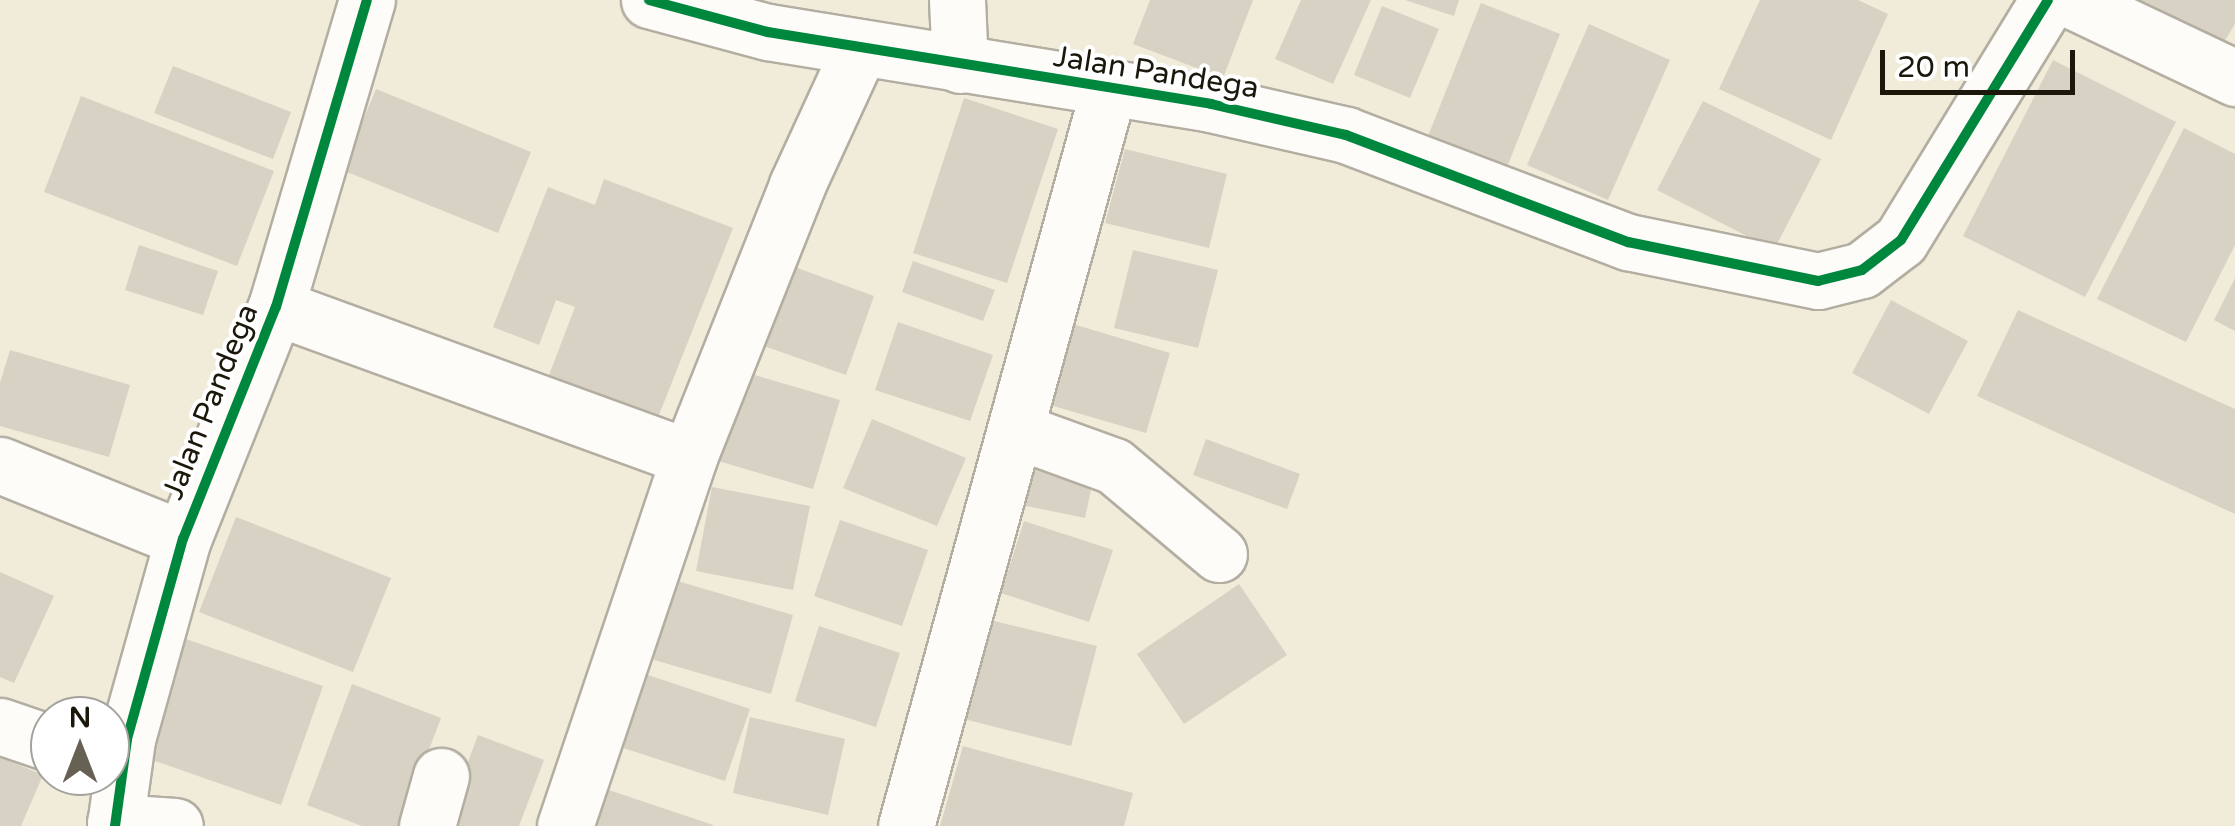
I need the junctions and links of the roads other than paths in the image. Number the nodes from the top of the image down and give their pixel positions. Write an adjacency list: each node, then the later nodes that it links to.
1 (367, 0): 10 (street, Jalan Pandega)
2 (649, 0): 6 (street, Jalan Pandega)
3 (957, 0): 7 (street)
4 (2048, 0): 9 (street, Jalan Pandega)
5 (2072, 0): 8 (street)
6 (860, 48): 7 (street, Jalan Pandega); 12 (street)
7 (960, 65): 9 (street, Jalan Pandega)
8 (2235, 78)
9 (1108, 91): 11 (street)
10 (276, 308): 12 (street); 14 (street, Jalan Pandega)
11 (1014, 430): 15 (street); 23 (street)
12 (688, 456): 22 (street)
13 (0, 465): 14 (street)
14 (184, 539): 16 (street, Jalan Pandega)
15 (1218, 554)
16 (130, 719)
17 (0, 726): 18 (street)
18 (30, 736)
19 (115, 796): 20 (street, Jalan Pandega)
20 (115, 824): 21 (street)
21 (176, 826)
22 (565, 826)
23 (906, 826)

